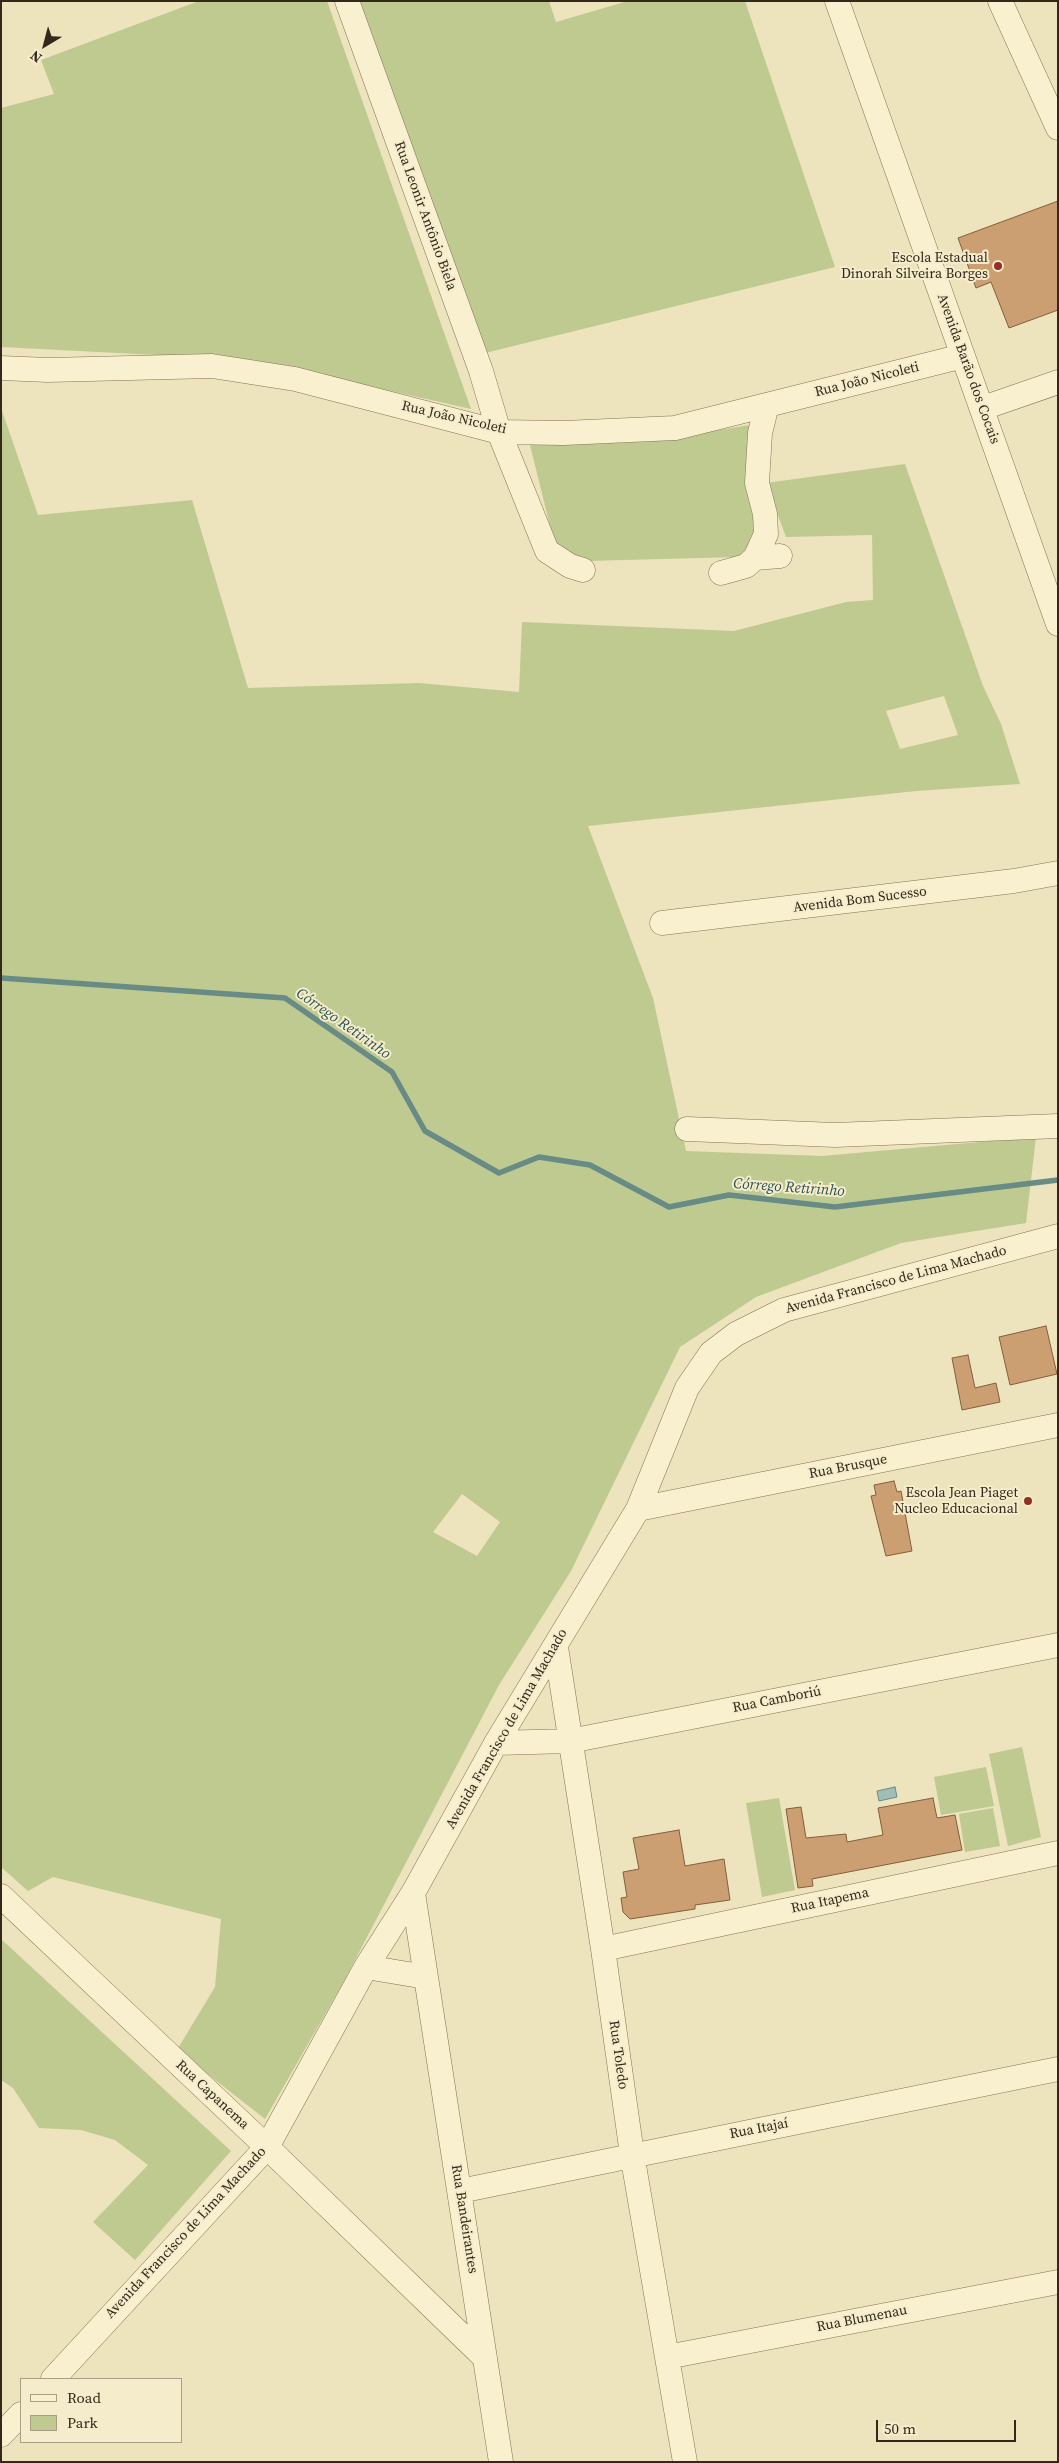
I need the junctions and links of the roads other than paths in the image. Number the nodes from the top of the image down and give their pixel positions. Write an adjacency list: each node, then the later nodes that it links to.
1 (347, 1): 10 (street, Rua Leonir Antônio Biela)
2 (837, 1): 5 (street, Avenida Barão dos Cocais)
3 (1000, 1): 4 (street)
4 (1058, 128)
5 (963, 356): 8 (street, Rua João Nicoleti); 9 (street, Avenida Barão dos Cocais)
6 (1, 368): 10 (street, Rua João Nicoleti)
7 (1058, 382): 9 (street)
8 (768, 405): 10 (street, Rua João Nicoleti); 12 (street)
9 (983, 408): 15 (street, Avenida Barão dos Cocais)
10 (499, 432): 13 (street, Rua Leonir Antônio Biela)
11 (780, 556): 12 (street)
12 (755, 558): 14 (street)
13 (583, 570)
14 (721, 573)
15 (1058, 624)
16 (1058, 873): 17 (street, Avenida Bom Sucesso)
17 (662, 923)
18 (1058, 1126): 19 (street)
19 (688, 1129)
20 (1058, 1236): 22 (street, Avenida Francisco de Lima Machado)
21 (1058, 1425): 22 (street, Rua Brusque)
22 (638, 1509): 24 (street, Avenida Francisco de Lima Machado)
23 (1058, 1645): 25 (street, Rua Camboriú)
24 (556, 1647): 25 (street, Rua Toledo); 26 (street, Avenida Francisco de Lima Machado)
25 (570, 1741): 26 (street, Rua Camboriú); 30 (street, Rua Toledo)
26 (496, 1744): 28 (street, Avenida Francisco de Lima Machado)
27 (1058, 1853): 30 (street, Rua Itapema)
28 (413, 1893): 31 (street, Avenida Francisco de Lima Machado); 32 (street, Rua Bandeirantes)
29 (1, 1896): 34 (street, Rua Capanema)
30 (603, 1949): 35 (street, Rua Toledo)
31 (366, 1967): 32 (street); 34 (street, Avenida Francisco de Lima Machado)
32 (426, 1977): 36 (street, Rua Bandeirantes)
33 (1058, 2069): 35 (street, Rua Itajaí)
34 (267, 2146): 39 (street, Rua Capanema); 40 (street, Avenida Francisco de Lima Machado)
35 (632, 2154): 36 (street, Rua Itajaí); 38 (street, Rua Toledo)
36 (460, 2191): 39 (street, Rua Bandeirantes)
37 (1058, 2282): 38 (street, Rua Blumenau)
38 (667, 2357): 44 (street, Rua Toledo)
39 (485, 2358): 43 (street, Rua Bandeirantes)
40 (54, 2378)
41 (20, 2415): 42 (street)
42 (1, 2436)
43 (501, 2462)
44 (685, 2462)

